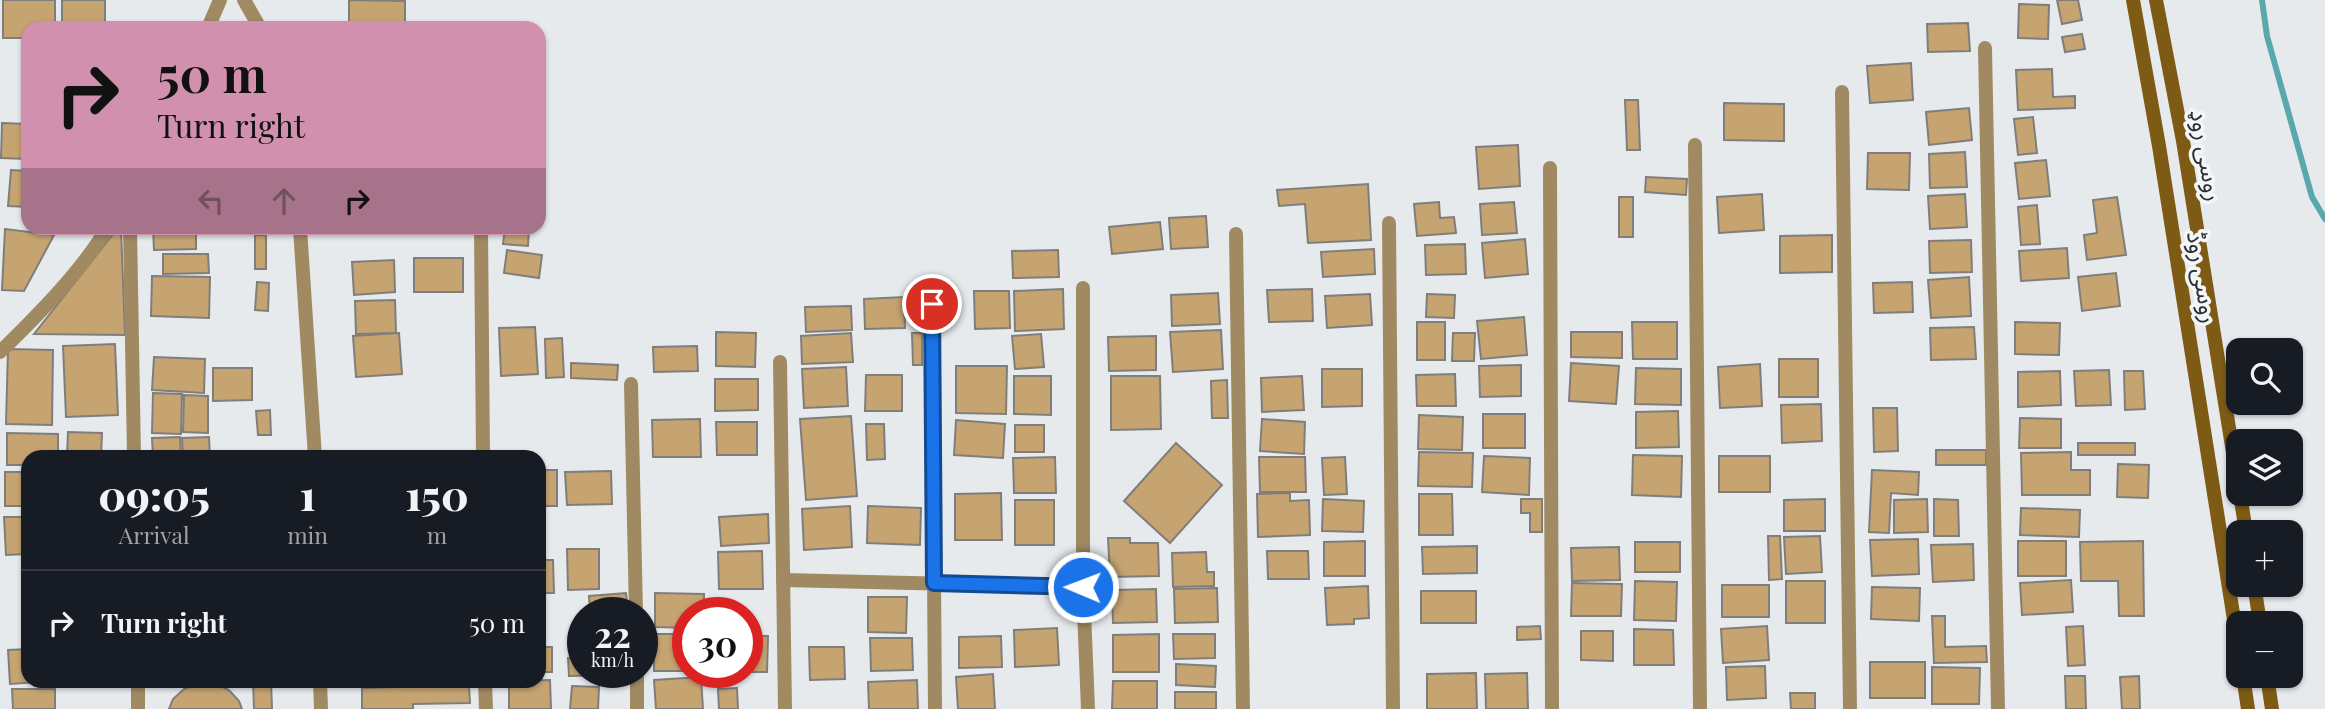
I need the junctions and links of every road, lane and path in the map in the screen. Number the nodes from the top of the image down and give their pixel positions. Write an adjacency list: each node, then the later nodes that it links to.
1 (220, 0): 5 (street)
2 (244, 0): 6 (street)
3 (2133, 0): 30 (main road, روسی روڈ)
4 (2156, 0): 22 (main road, روسی روډ)
5 (211, 21)
6 (256, 21)
7 (1985, 48): 49 (street)
8 (1842, 92): 48 (street)
9 (1695, 145): 47 (street)
10 (1550, 168): 46 (street)
11 (1389, 223): 45 (street)
12 (1236, 234): 44 (street)
13 (103, 235): 19 (street)
14 (130, 235): 23 (street)
15 (300, 235): 24 (street)
16 (481, 235): 25 (street)
17 (1083, 288): 28 (street)
18 (932, 304): 27 (street)
19 (0, 352)
20 (780, 362): 26 (street)
21 (631, 384): 29 (street)
22 (2229, 429)
23 (134, 450)
24 (314, 450)
25 (483, 450)
26 (783, 580): 27 (street); 41 (street)
27 (934, 583): 28 (street); 42 (street)
28 (1083, 587): 43 (street)
29 (636, 597)
30 (2233, 611)
31 (138, 688): 37 (street)
32 (320, 688): 38 (street)
33 (485, 688): 39 (street)
34 (637, 688): 40 (street)
35 (2245, 688): 50 (main road)
36 (2269, 688): 51 (main road)
37 (138, 709)
38 (321, 709)
39 (486, 709)
40 (638, 709)
41 (785, 709)
42 (935, 709)
43 (1088, 709)
44 (1243, 709)
45 (1393, 709)
46 (1552, 709)
47 (1700, 709)
48 (1850, 709)
49 (1998, 709)
50 (2248, 709)
51 (2272, 709)

